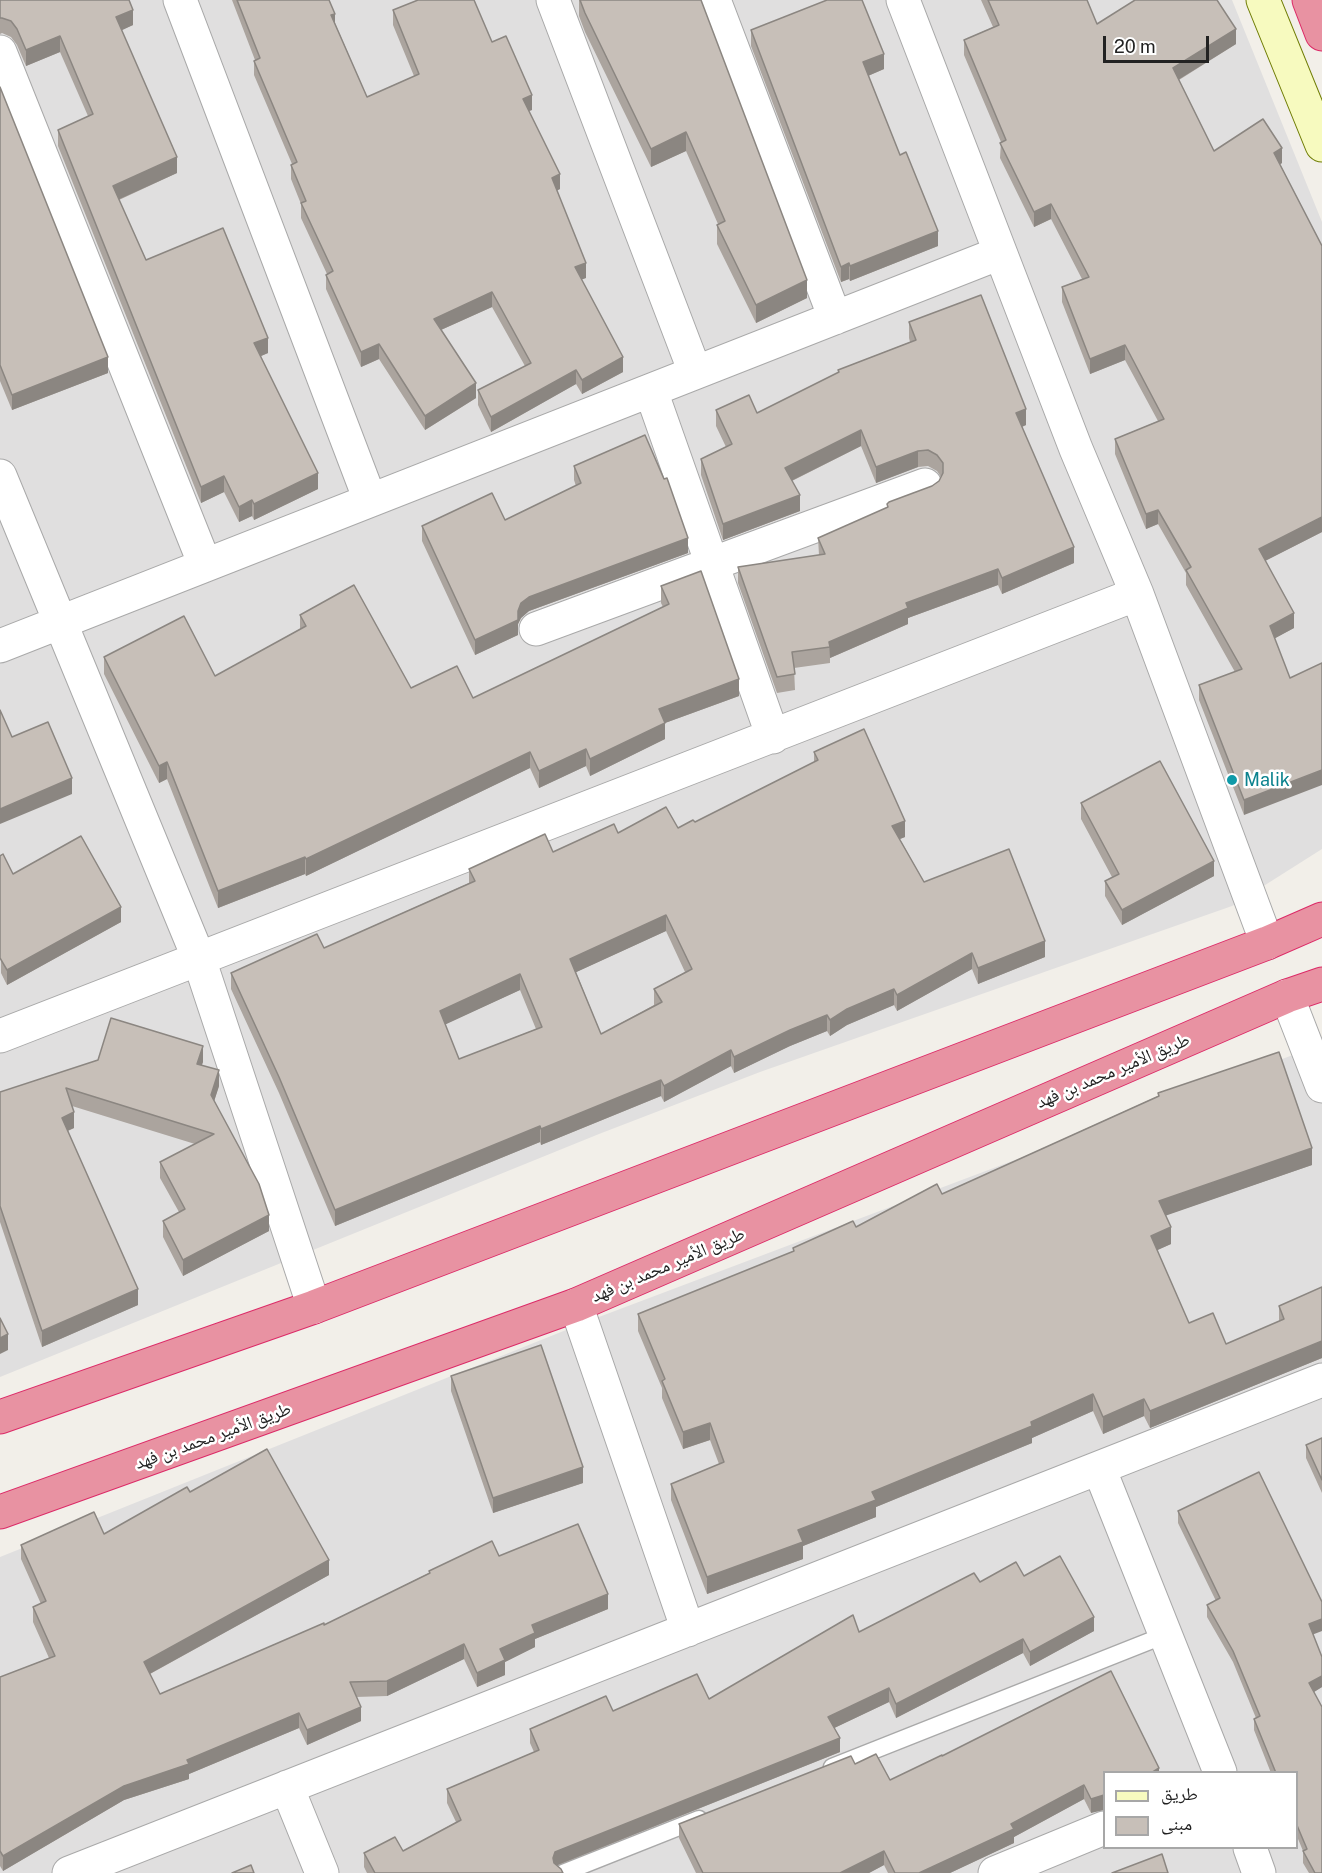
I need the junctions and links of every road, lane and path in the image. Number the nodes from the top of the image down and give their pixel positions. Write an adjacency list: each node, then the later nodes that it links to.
1 (180, 0): 16 (street)
2 (553, 0): 12 (street)
3 (714, 0): 11 (street)
4 (903, 0): 10 (street)
5 (1263, 0): 9 (main road)
6 (1309, 0): 7 (highway)
7 (1322, 34)
8 (0, 52): 18 (street)
9 (1322, 145)
10 (1000, 253): 11 (street); 19 (street)
11 (835, 318): 12 (street)
12 (695, 372): 13 (street)
13 (651, 390): 16 (street); 17 (street)
14 (0, 476): 20 (street)
15 (925, 485): 17 (street)
16 (370, 500): 18 (street)
17 (712, 563): 21 (street); 23 (street)
18 (205, 565): 20 (street)
19 (1137, 594): 23 (street); 25 (street)
20 (60, 622): 22 (street); 26 (street)
21 (536, 629)
22 (0, 646)
23 (773, 736): 26 (street)
24 (1321, 919): 25 (highway)
25 (1267, 943): 32 (highway)
26 (199, 959): 29 (street); 32 (street)
27 (1322, 984): 28 (highway, طريق الأمير محمد بن فهد)
28 (1287, 996): 30 (street); 31 (highway, طريق الأمير محمد بن فهد)
29 (0, 1036)
30 (1322, 1086)
31 (576, 1305): 36 (highway, طريق الأمير محمد بن فهد); 37 (street)
32 (314, 1307): 34 (highway)
33 (1322, 1380): 35 (street)
34 (0, 1416)
35 (1099, 1468): 37 (street); 38 (street)
36 (0, 1512)
37 (688, 1630): 41 (street)
38 (1165, 1635): 39 (street); 40 (lane)
39 (1219, 1771)
40 (819, 1772)
41 (287, 1787): 45 (street); 46 (street)
42 (719, 1811): 47 (lane)
43 (1103, 1828): 48 (street)
44 (1250, 1849): 49 (street)
45 (69, 1873)
46 (322, 1873)
47 (563, 1873)
48 (995, 1873)
49 (1259, 1873)

